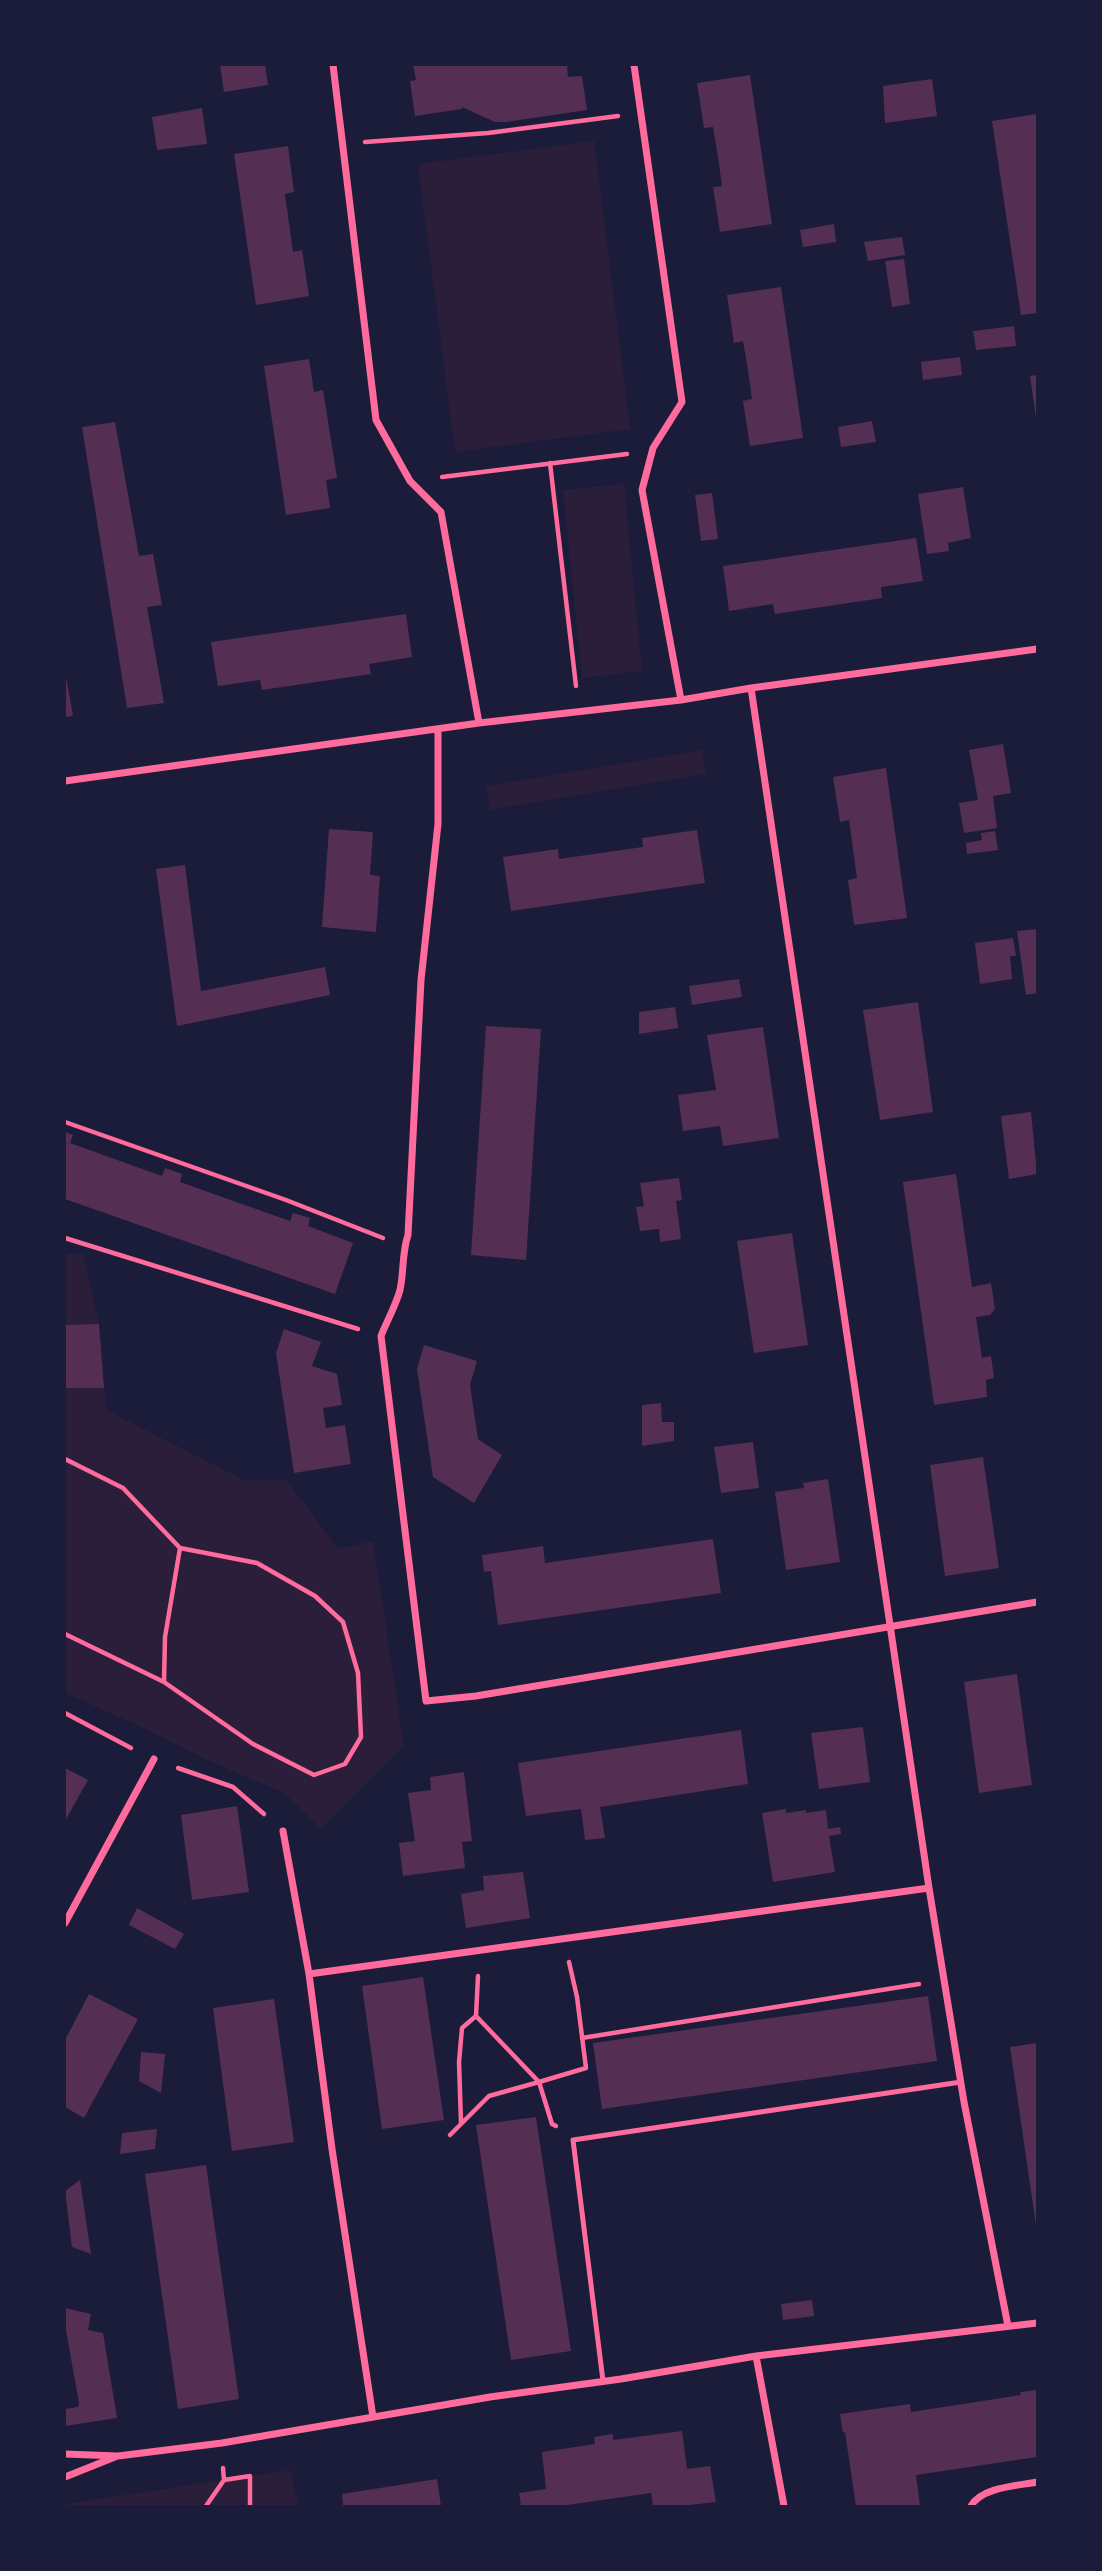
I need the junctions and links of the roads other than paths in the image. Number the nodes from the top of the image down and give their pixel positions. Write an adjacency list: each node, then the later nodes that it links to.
1 (333, 65): 6 (street)
2 (634, 65): 5 (street)
3 (1037, 649): 4 (street)
4 (751, 688): 5 (street); 10 (street)
5 (681, 700): 6 (street)
6 (479, 723): 7 (street)
7 (439, 729): 8 (street); 10 (street)
8 (65, 780)
9 (1037, 1602): 10 (street)
10 (889, 1625): 13 (street)
11 (154, 1759): 14 (street)
12 (283, 1831): 15 (street)
13 (929, 1888): 15 (street); 16 (street)
14 (65, 1923)
15 (309, 1974): 21 (street)
16 (961, 2082): 18 (street); 20 (lane)
17 (1037, 2323): 18 (street)
18 (1007, 2326): 19 (street)
19 (756, 2356): 20 (street); 26 (street)
20 (603, 2382): 21 (street)
21 (373, 2417): 23 (street)
22 (65, 2454): 23 (street)
23 (118, 2456): 24 (street)
24 (65, 2477)
25 (1037, 2482): 27 (street)
26 (784, 2506)
27 (971, 2506)

